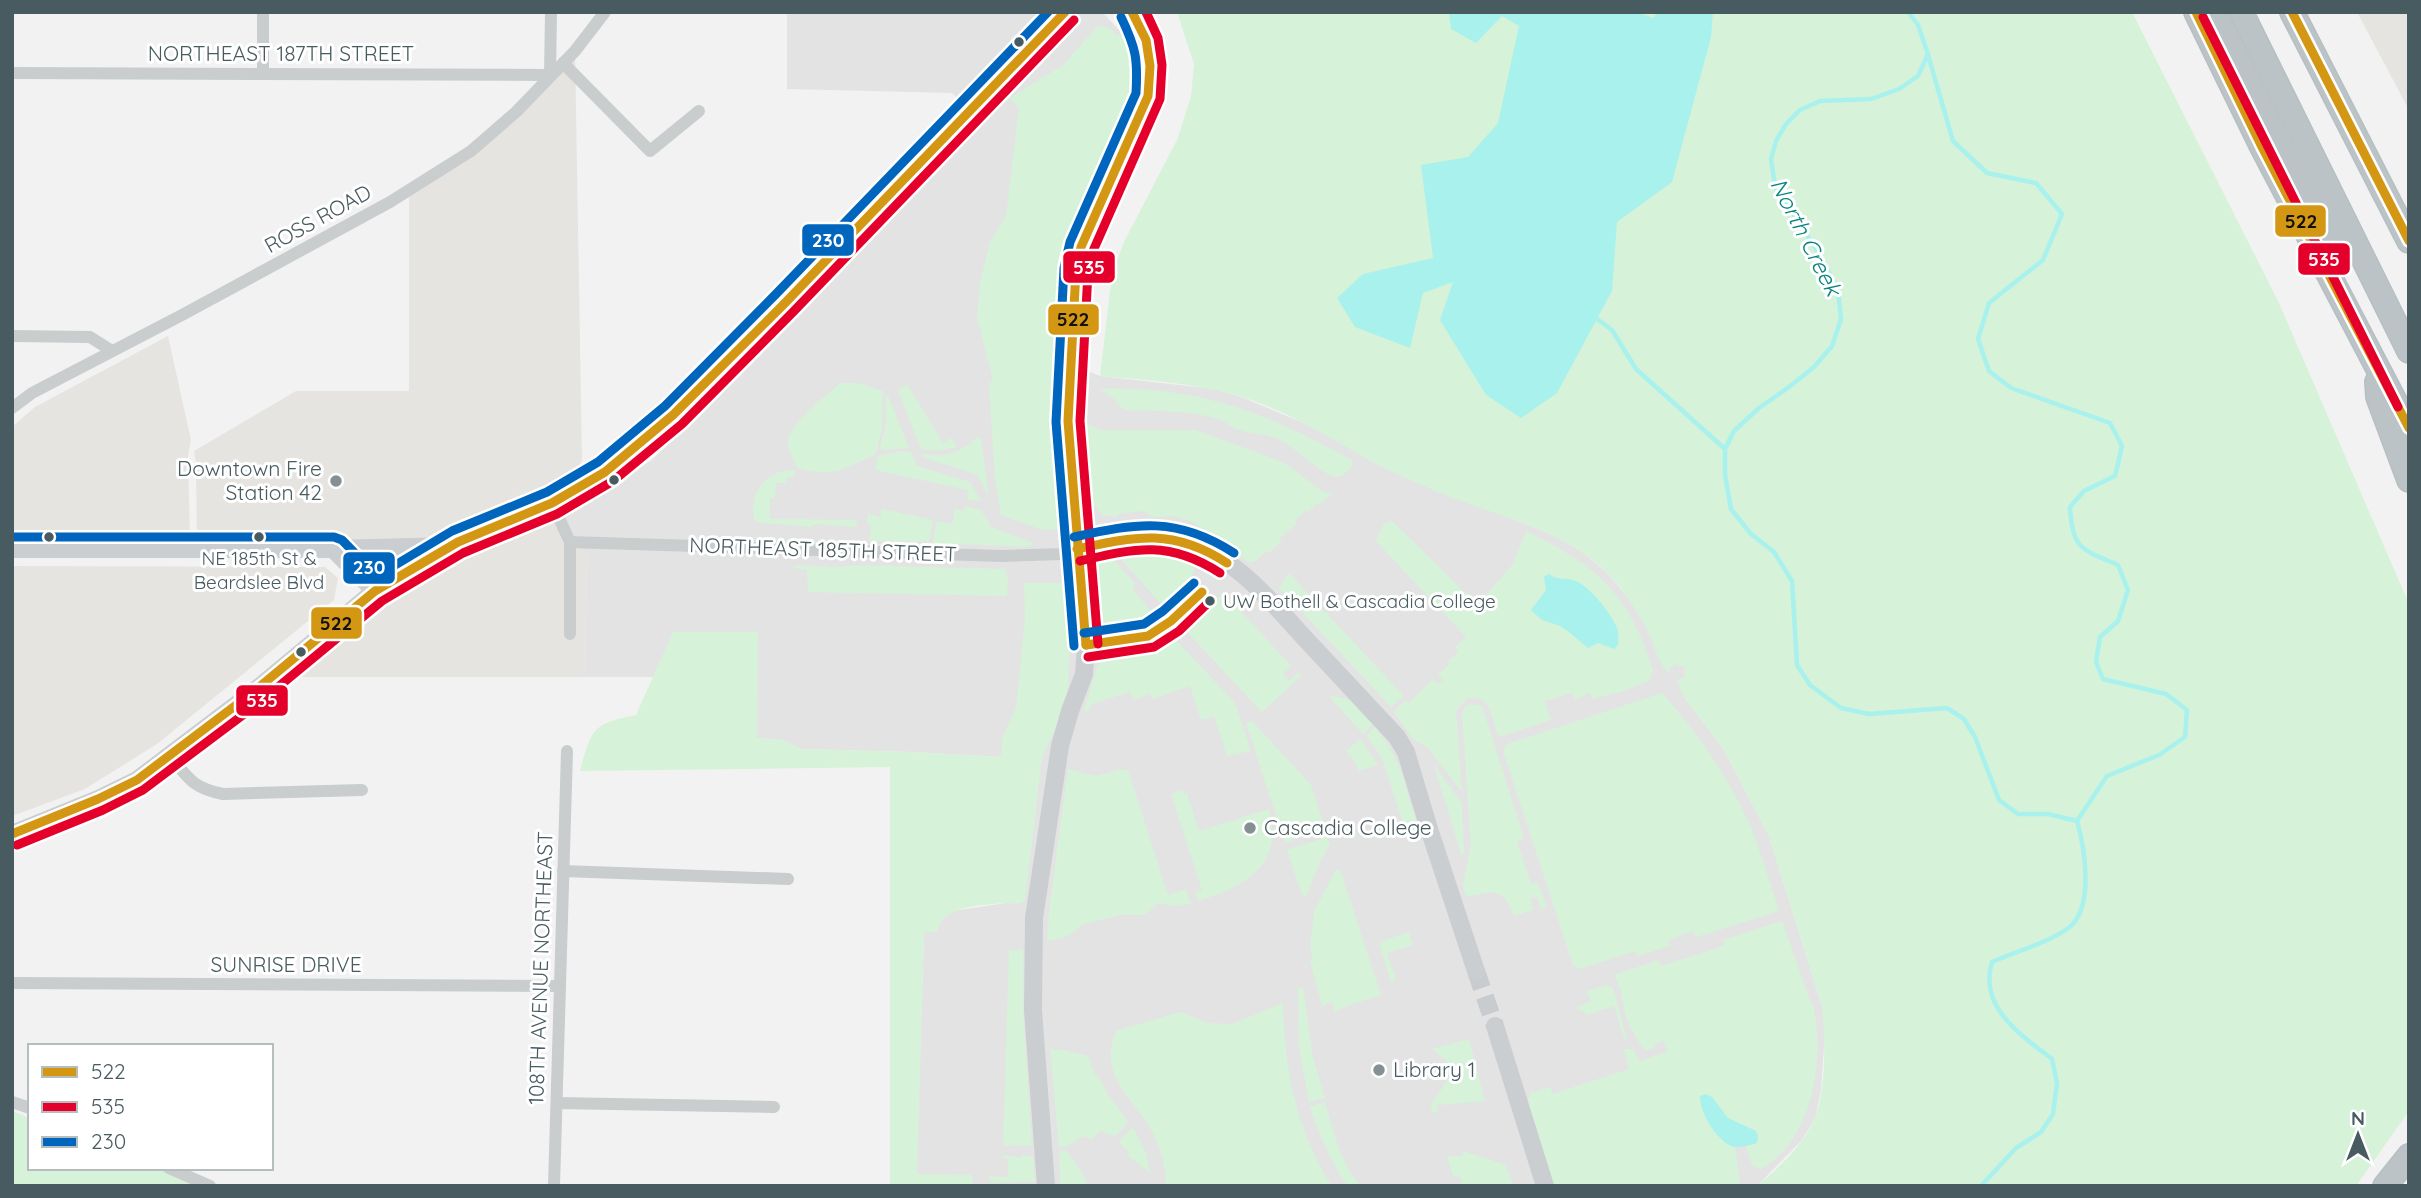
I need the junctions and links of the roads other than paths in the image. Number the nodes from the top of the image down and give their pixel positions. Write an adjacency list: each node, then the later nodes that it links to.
1 (263, 12): 12 (street)
2 (551, 12): 14 (street)
3 (605, 12): 11 (street, ROSS ROAD)
4 (1065, 12): 26 (street)
5 (1132, 12): 31 (street)
6 (2196, 12): 21 (highway)
7 (2214, 12): 22 (highway)
8 (2241, 12): 20 (highway)
9 (2253, 12): 17 (highway)
10 (2292, 12): 16 (highway)
11 (563, 63): 14 (street, ROSS ROAD); 15 (street)
12 (263, 72): 13 (street, NORTHEAST 187TH STREET); 14 (street, NORTHEAST 187TH STREET)
13 (12, 73)
14 (550, 75): 19 (street, ROSS ROAD)
15 (699, 111)
16 (2409, 241)
17 (2409, 324)
18 (12, 336): 19 (street)
19 (112, 351): 23 (street, ROSS ROAD)
20 (2409, 351)
21 (2375, 361): 24 (highway); 25 (highway)
22 (2409, 402)
23 (12, 408)
24 (2409, 428)
25 (2409, 480)
26 (552, 503): 27 (street); 28 (street)
27 (570, 542): 31 (street, NORTHEAST 185TH STREET); 33 (street)
28 (451, 547): 30 (street); 32 (street)
29 (12, 549): 30 (street)
30 (333, 549): 32 (street)
31 (1077, 550): 40 (street); 50 (street)
32 (375, 591): 35 (street)
33 (570, 634)
34 (567, 751): 38 (street, 108TH AVENUE NORTHEAST)
35 (170, 756): 36 (street); 37 (street)
36 (362, 790)
37 (12, 834)
38 (563, 871): 39 (street); 42 (street, 108TH AVENUE NORTHEAST)
39 (788, 879)
40 (1476, 971)
41 (12, 983): 42 (street, SUNRISE DRIVE)
42 (560, 986): 44 (street, 108TH AVENUE NORTHEAST)
43 (1495, 1026): 51 (street)
44 (557, 1103): 45 (street); 49 (street, 108TH AVENUE NORTHEAST)
45 (774, 1107)
46 (2409, 1156): 52 (highway)
47 (174, 1170): 48 (street)
48 (210, 1186)
49 (554, 1186)
50 (1046, 1186)
51 (1545, 1186)
52 (2385, 1186)

